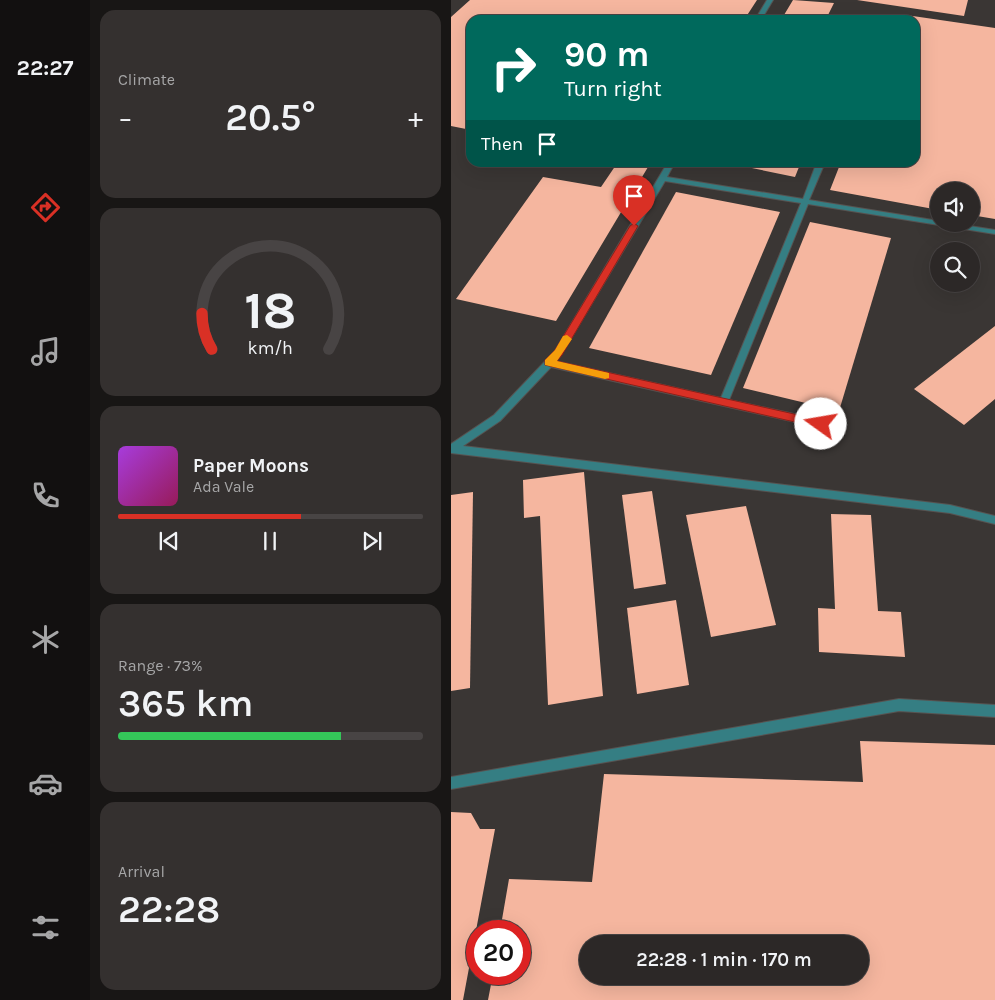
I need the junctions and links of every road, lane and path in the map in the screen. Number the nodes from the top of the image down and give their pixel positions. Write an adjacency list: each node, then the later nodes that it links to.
1 (770, 0): 2 (lane)
2 (761, 15)
3 (669, 167): 5 (lane)
4 (819, 167): 6 (lane)
5 (663, 178): 6 (lane); 10 (lane)
6 (804, 202): 7 (lane); 11 (lane)
7 (930, 222)
8 (980, 230): 9 (lane)
9 (995, 232)
10 (549, 362): 11 (lane); 13 (lane)
11 (724, 402): 12 (lane)
12 (840, 428)
13 (451, 449): 14 (lane)
14 (995, 520)
15 (995, 711): 16 (lane)
16 (451, 783)

